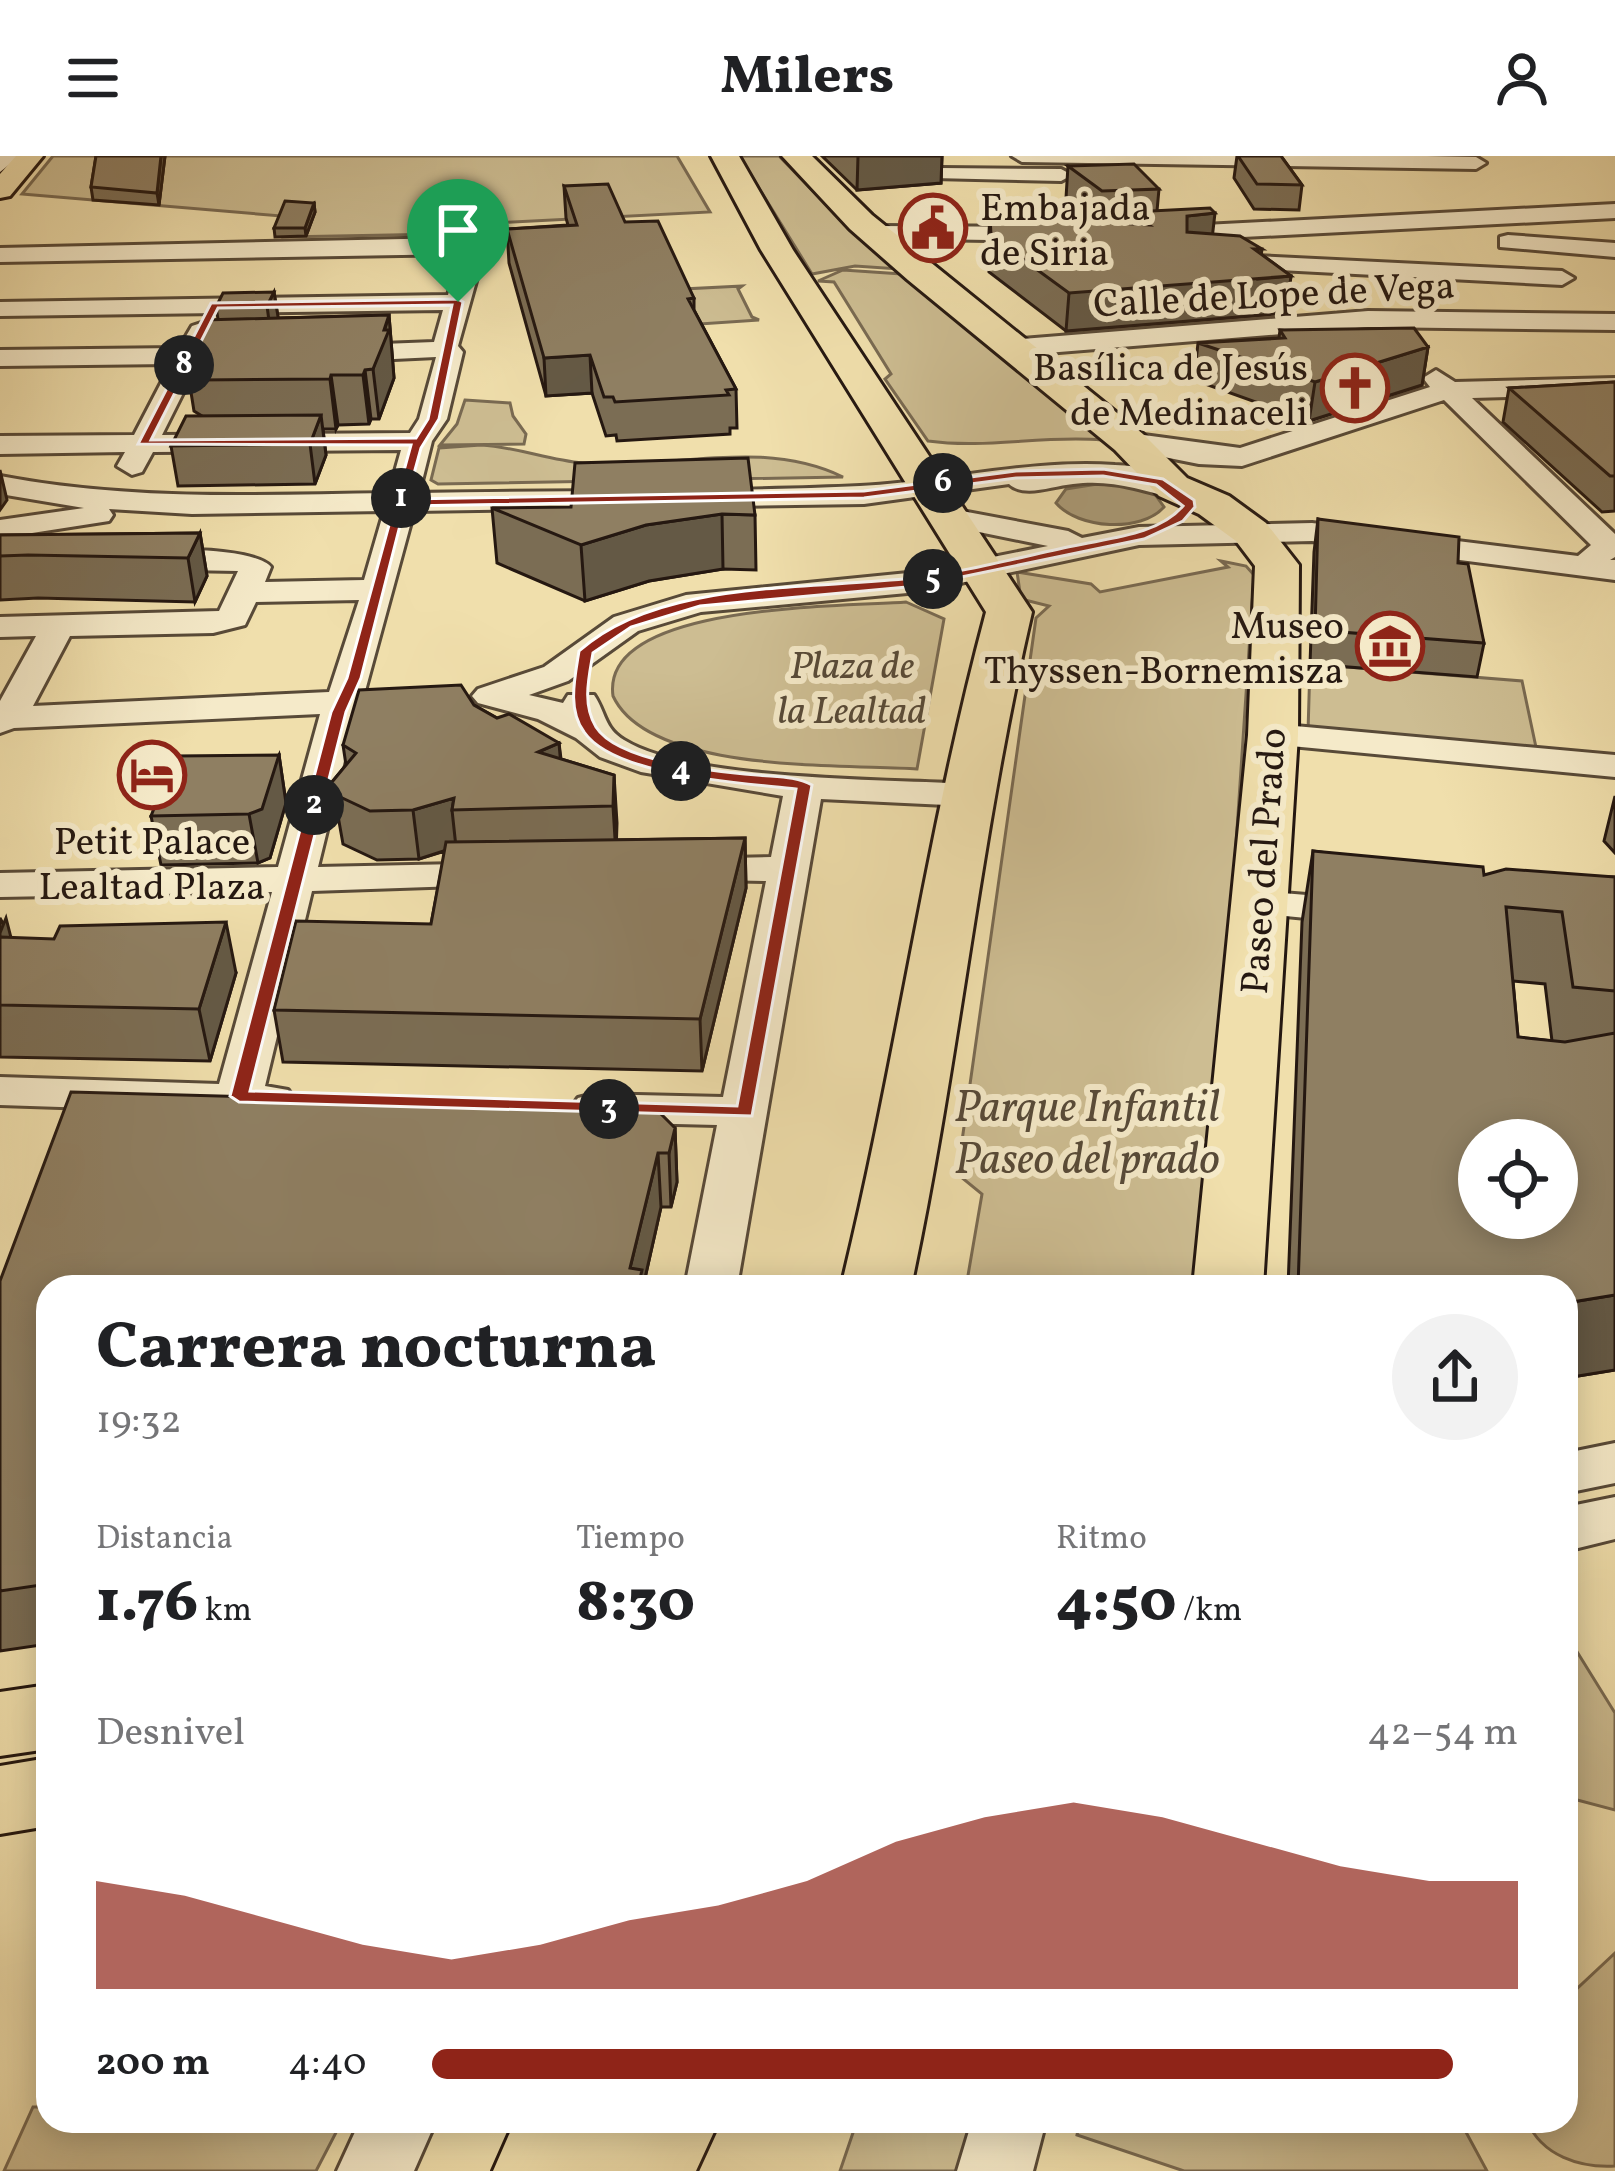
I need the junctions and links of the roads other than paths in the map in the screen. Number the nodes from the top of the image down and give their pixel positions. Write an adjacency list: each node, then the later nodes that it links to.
1 (14, 156): 10 (street); 11 (street)
2 (30, 156): 11 (main road)
3 (725, 156): 47 (highway)
4 (796, 156): 19 (highway, Paseo del Prado)
5 (1022, 156): 7 (street)
6 (1474, 160): 9 (street); 13 (street)
7 (1120, 163): 8 (street); 9 (street)
8 (939, 165): 17 (street)
9 (1274, 165)
10 (0, 166)
11 (0, 186)
12 (1146, 204): 18 (street)
13 (1504, 217): 14 (street); 15 (street); 20 (street)
14 (1312, 218): 16 (street); 20 (street); 26 (street)
15 (1610, 218)
16 (1228, 231): 18 (street); 25 (street)
17 (987, 232): 19 (street); 19 (street)
18 (1172, 234): 25 (street)
19 (890, 239): 21 (street); 35 (highway, Paseo del Prado)
20 (1515, 243): 23 (street); 27 (street)
21 (1043, 246)
22 (243, 249): 24 (street); 29 (street); 30 (street)
23 (1615, 250)
24 (0, 252)
25 (1250, 263): 26 (street)
26 (1345, 267): 27 (street); 32 (street)
27 (1531, 276): 28 (street)
28 (1594, 280)
29 (458, 302): 30 (street); 34 (street)
30 (214, 305): 31 (street); 36 (street)
31 (0, 309)
32 (1388, 320): 33 (street, Calle de Lope de Vega); 35 (street, Calle de Lope de Vega); 39 (street)
33 (1615, 322)
34 (445, 347): 36 (street); 40 (street)
35 (1010, 348): 41 (highway, Paseo del Prado)
36 (189, 356): 37 (street); 42 (street)
37 (0, 358)
38 (1615, 386): 39 (street)
39 (1448, 390): 41 (street); 54 (street)
40 (418, 441): 42 (street); 48 (street)
41 (1129, 442): 46 (highway, Paseo del Prado)
42 (144, 444): 43 (street); 49 (street)
43 (0, 445)
44 (1050, 477): 46 (street); 47 (street); 52 (street)
45 (0, 485): 49 (street)
46 (1173, 487): 51 (highway, Paseo del Prado); 52 (street); 54 (street)
47 (936, 501): 48 (street); 53 (street); 55 (highway)
48 (400, 502): 49 (street); 56 (street)
49 (114, 506): 50 (street); 57 (street)
50 (0, 529)
51 (1251, 532): 52 (street); 54 (street); 67 (highway, Paseo del Prado)
52 (1139, 536): 53 (street)
53 (1097, 542): 55 (street)
54 (1609, 560)
55 (981, 569): 60 (street); 70 (highway)
56 (377, 590): 57 (street); 64 (street)
57 (244, 592): 59 (street)
58 (0, 627): 59 (street)
59 (58, 627): 65 (street)
60 (586, 651): 61 (street); 66 (street)
61 (491, 696): 62 (street); 66 (street)
62 (448, 698)
63 (405, 700): 64 (street)
64 (341, 702): 65 (street); 74 (street)
65 (1, 719)
66 (590, 730): 69 (street)
67 (1273, 735): 68 (street); 76 (highway, Paseo del Prado)
68 (1615, 766)
69 (804, 785): 70 (street); 71 (street)
70 (967, 795): 84 (highway)
71 (789, 868): 72 (street); 82 (street)
72 (651, 872)
73 (536, 874): 74 (street)
74 (295, 879): 75 (street); 79 (street)
75 (0, 885)
76 (1259, 903): 77 (street); 85 (highway, Paseo del Prado)
77 (1409, 916)
78 (0, 1091): 79 (street)
79 (239, 1096): 80 (street)
80 (313, 1101)
81 (548, 1107): 82 (street)
82 (745, 1112): 83 (street)
83 (712, 1275)
84 (879, 1275)
85 (1229, 1275)
86 (1615, 1463): 87 (street)
87 (1578, 1471)
88 (1615, 1518): 89 (street)
89 (1578, 1526)
90 (36, 1719): 91 (main road)
91 (0, 1724)
92 (36, 1794): 93 (main road)
93 (0, 1800)
94 (393, 2133): 98 (street)
95 (562, 2133): 99 (highway)
96 (662, 2133): 100 (highway)
97 (1005, 2133): 101 (street)
98 (375, 2171)
99 (545, 2171)
100 (643, 2171)
101 (994, 2171)

